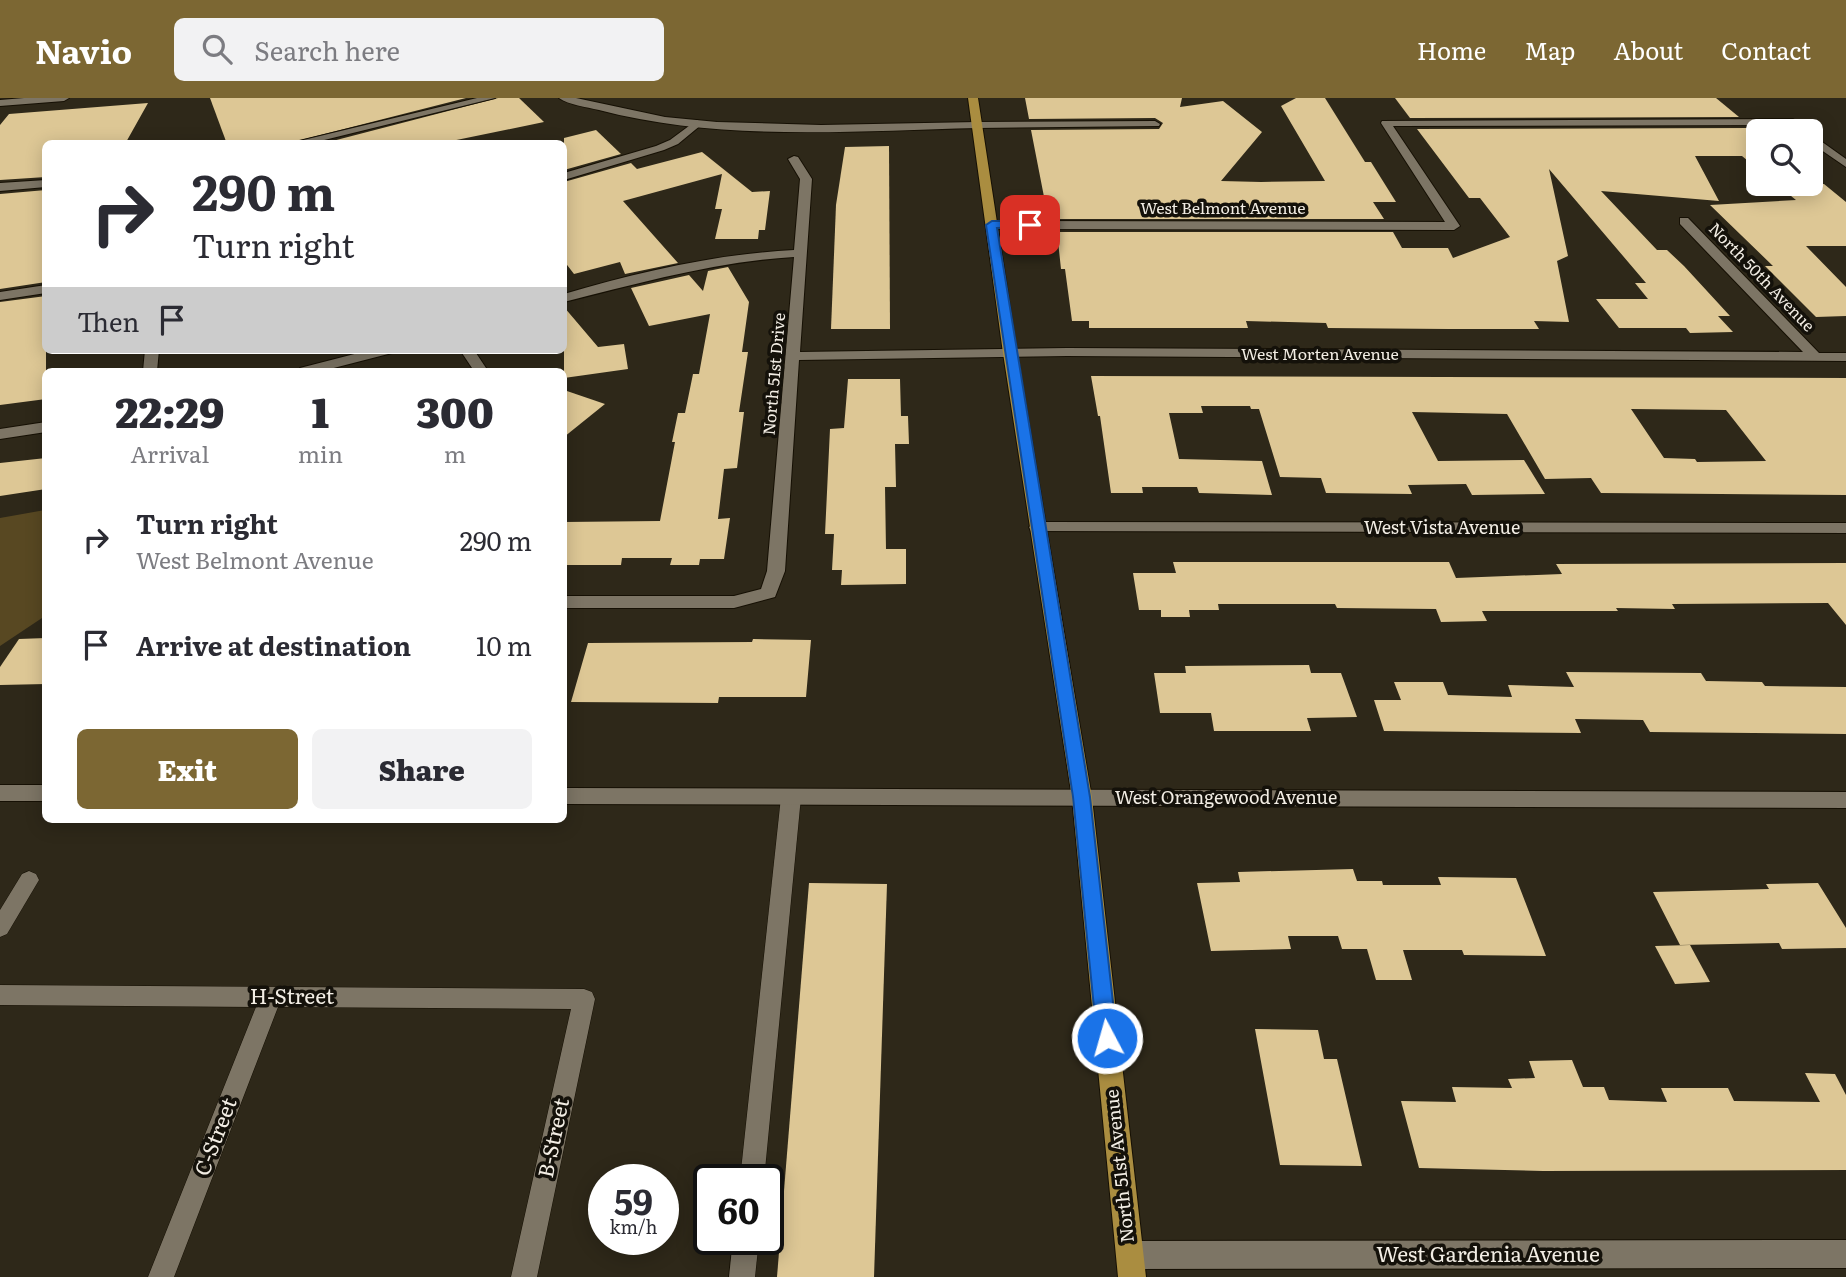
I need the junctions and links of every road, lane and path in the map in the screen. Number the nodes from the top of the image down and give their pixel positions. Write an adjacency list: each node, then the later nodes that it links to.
1 (64, 98): 5 (street)
2 (490, 98): 10 (street)
3 (564, 98): 7 (street)
4 (973, 98): 9 (main road, North 51st Avenue)
5 (0, 103)
6 (1746, 122): 18 (street, West Belmont Avenue)
7 (697, 123): 9 (street); 14 (street)
8 (1155, 124): 9 (street)
9 (977, 125): 18 (main road, North 51st Avenue)
10 (309, 140)
11 (1823, 146): 13 (street)
12 (794, 159): 19 (street, North 51st Drive)
13 (1846, 164)
14 (567, 176)
15 (42, 183): 16 (street)
16 (0, 187)
17 (1684, 221): 26 (street, North 50th Avenue)
18 (992, 225): 23 (main road, North 51st Avenue)
19 (801, 253): 22 (street); 25 (street, North 51st Drive)
20 (42, 290): 21 (street)
21 (0, 296)
22 (567, 298)
23 (1010, 352): 25 (street, West Morten Avenue); 26 (street, West Morten Avenue); 31 (main road, North 51st Avenue)
24 (371, 354): 28 (street)
25 (793, 356): 33 (street, North 51st Drive)
26 (1815, 357): 27 (street, West Morten Avenue)
27 (1846, 357)
28 (317, 368)
29 (42, 428): 30 (street)
30 (0, 434)
31 (1037, 527): 32 (street, West Vista Avenue); 38 (main road, North 51st Avenue)
32 (1846, 528)
33 (567, 602)
34 (0, 793): 35 (street)
35 (42, 793)
36 (567, 796): 37 (street, West Orangewood Avenue)
37 (791, 797): 38 (street, West Orangewood Avenue); 45 (lane)
38 (1082, 797): 39 (street, West Orangewood Avenue); 48 (main road, North 51st Avenue)
39 (1846, 800)
40 (29, 880): 41 (lane)
41 (0, 928)
42 (0, 995): 43 (lane, H-Street)
43 (271, 997): 44 (lane, H-Street); 49 (lane, C-Street)
44 (584, 999): 50 (lane, B-Street)
45 (754, 1164)
46 (1846, 1254): 48 (street, West Gardenia Avenue)
47 (744, 1255): 51 (lane)
48 (1131, 1266)
49 (161, 1277)
50 (524, 1277)
51 (742, 1277)

